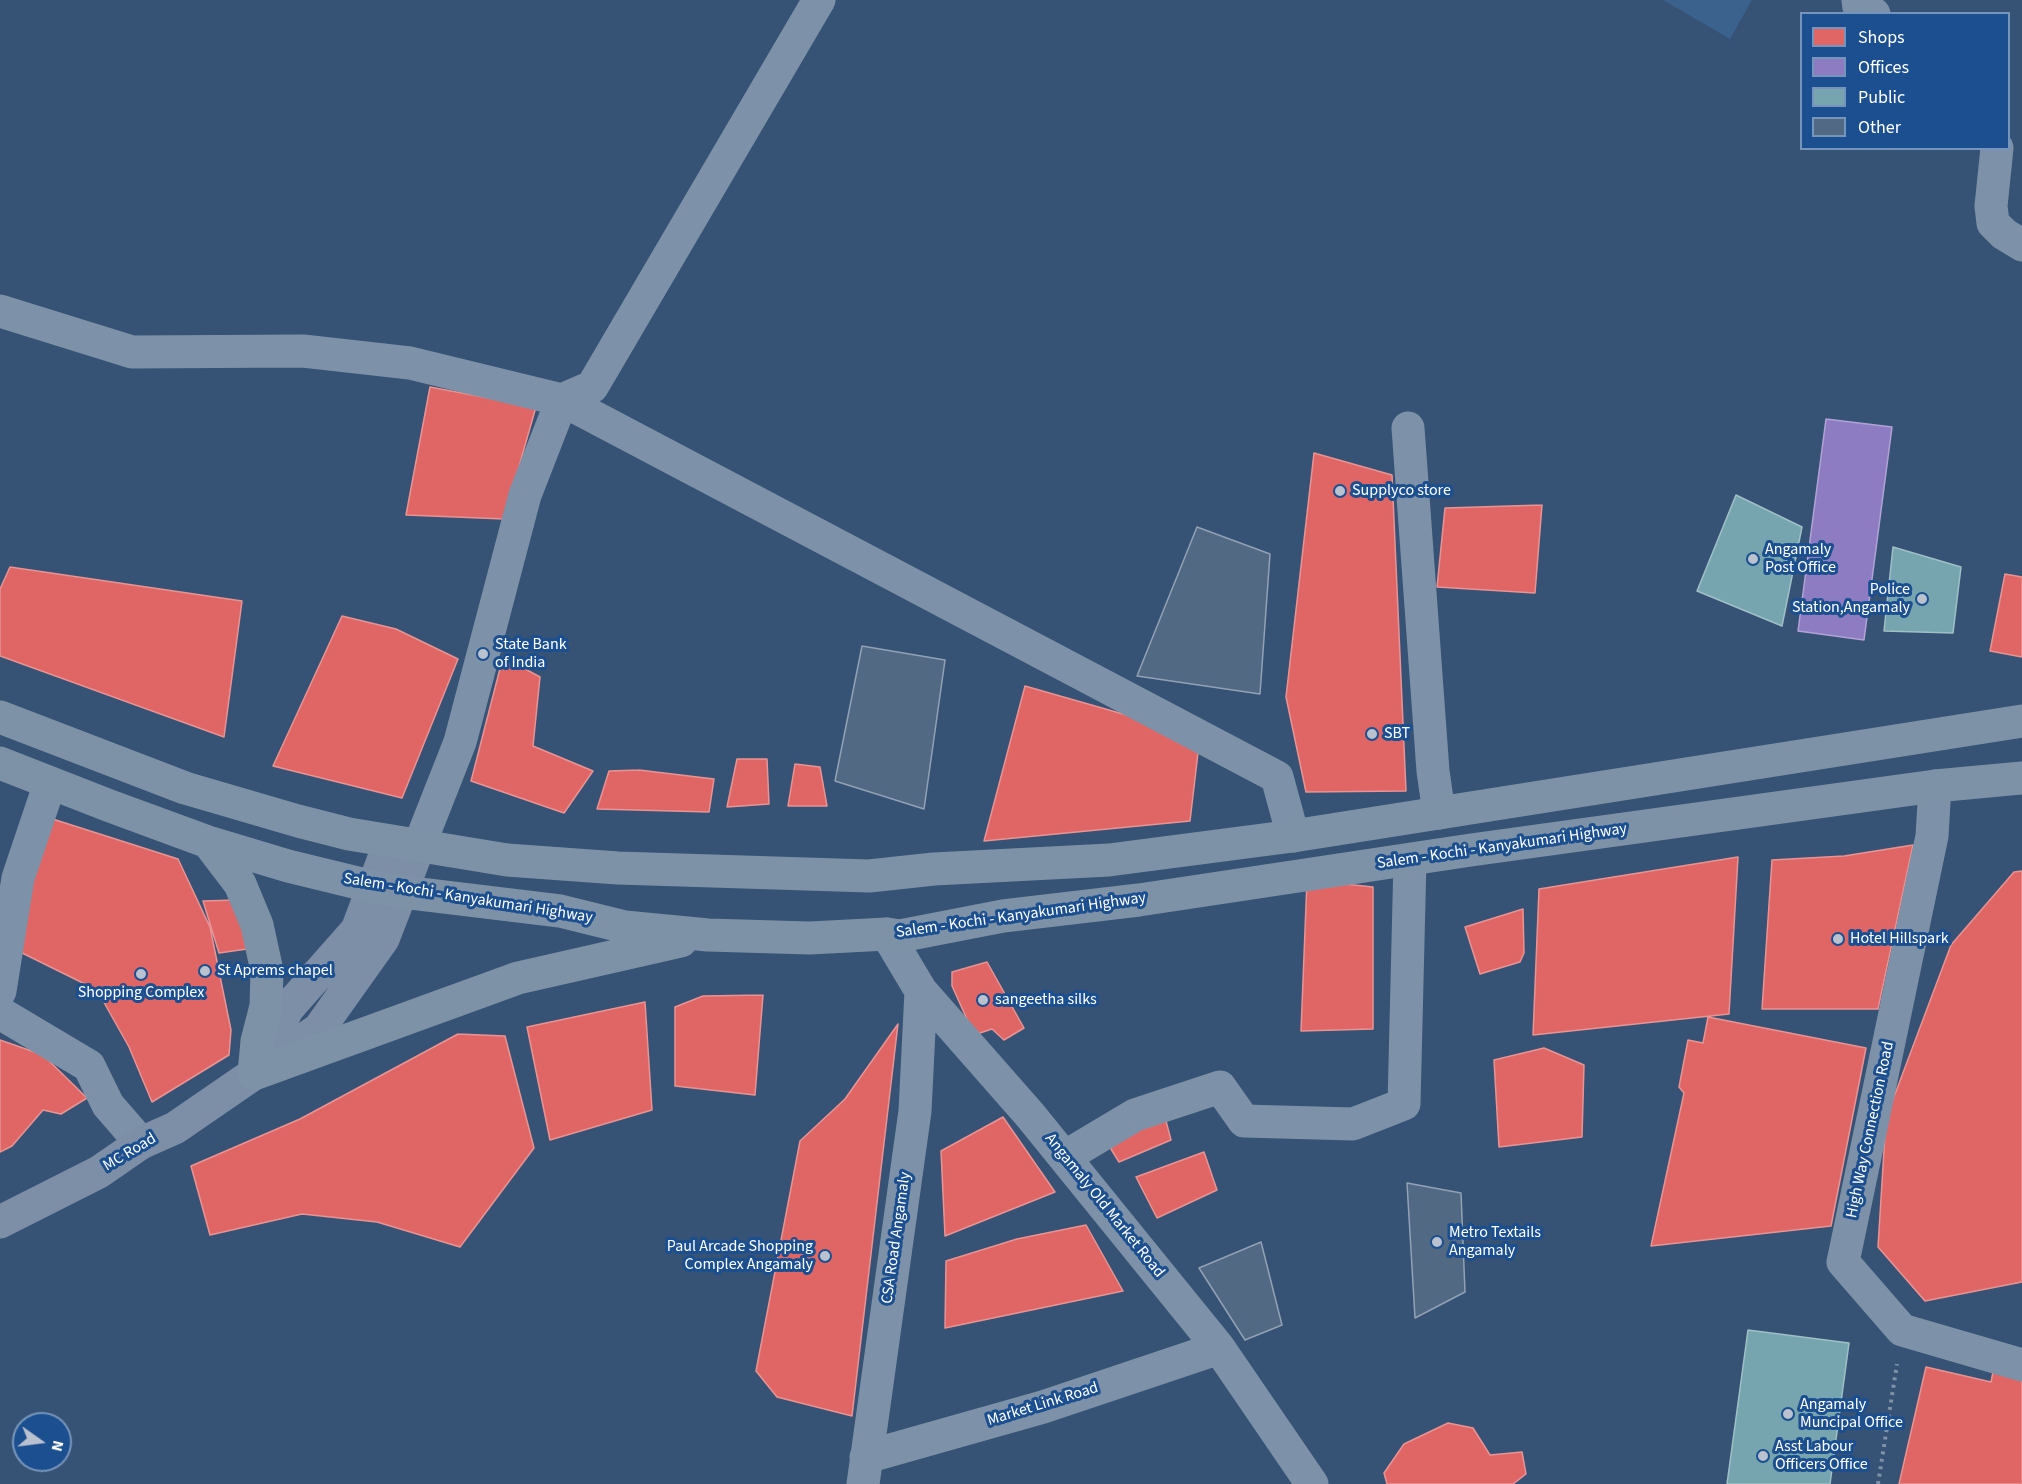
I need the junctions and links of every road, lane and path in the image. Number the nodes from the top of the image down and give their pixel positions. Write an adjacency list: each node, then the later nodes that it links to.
1 (819, 0): 7 (street)
2 (1858, 0): 3 (street)
3 (1869, 12)
4 (1997, 150): 5 (street)
5 (2022, 245)
6 (0, 311): 7 (street)
7 (562, 400): 16 (street); 18 (street)
8 (1408, 428): 15 (street)
9 (0, 717): 18 (highway)
10 (2022, 721): 15 (highway)
11 (0, 763): 13 (highway, Salem - Kochi - Kanyakumari Highway)
12 (2022, 778): 14 (highway, Salem - Kochi - Kanyakumari Highway)
13 (50, 783): 17 (highway, Salem - Kochi - Kanyakumari Highway); 23 (street)
14 (1935, 786): 19 (highway, Salem - Kochi - Kanyakumari Highway); 30 (street, High Way Connection Road)
15 (1439, 813): 16 (highway)
16 (1293, 836): 18 (highway)
17 (208, 842): 20 (highway, Salem - Kochi - Kanyakumari Highway); 26 (highway)
18 (405, 844): 20 (main road, MC Road)
19 (1410, 860): 21 (highway, Salem - Kochi - Kanyakumari Highway); 28 (street)
20 (388, 889): 22 (highway, Salem - Kochi - Kanyakumari Highway); 26 (main road, MC Road)
21 (888, 934): 22 (highway, Salem - Kochi - Kanyakumari Highway); 24 (street, Angamaly Old Market Road)
22 (708, 935): 26 (highway)
23 (0, 991)
24 (921, 991): 28 (street, Angamaly Old Market Road); 33 (street, CSA Road Angamaly)
25 (0, 1013): 27 (street)
26 (254, 1074): 27 (main road, MC Road)
27 (141, 1143): 29 (main road, MC Road)
28 (1068, 1161): 31 (street, Angamaly Old Market Road)
29 (0, 1222)
30 (1902, 1330): 32 (street); 35 (path)
31 (1219, 1348): 33 (street, Market Link Road); 34 (street, Angamaly Old Market Road)
32 (2022, 1365)
33 (864, 1470)
34 (1312, 1484)
35 (1878, 1484)

